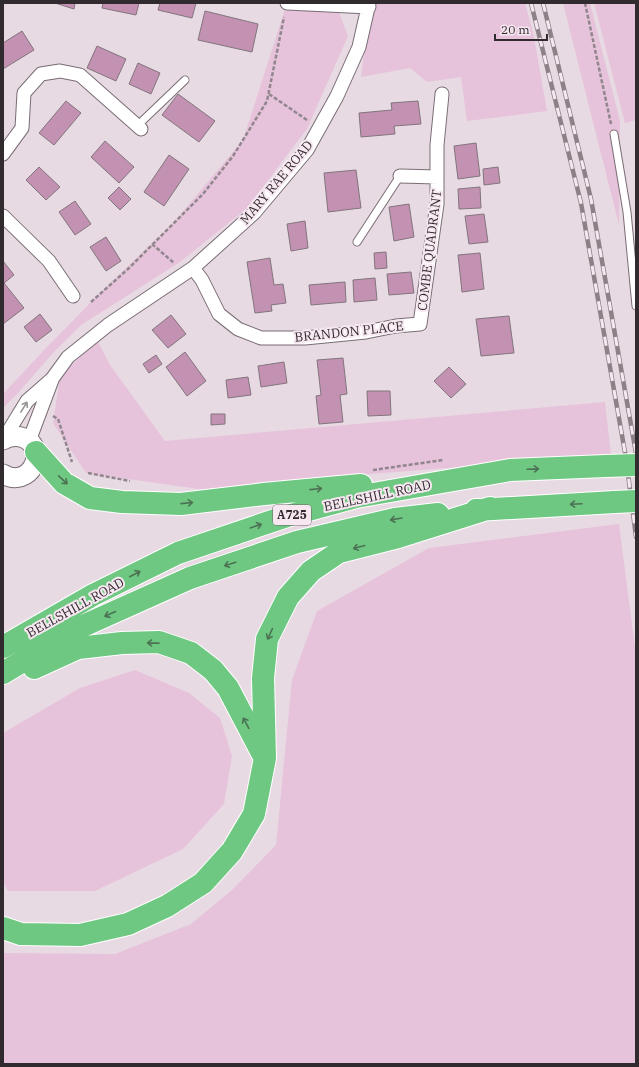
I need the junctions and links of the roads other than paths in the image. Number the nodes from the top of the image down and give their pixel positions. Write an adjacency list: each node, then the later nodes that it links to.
1 (287, 3): 2 (street)
2 (369, 5): 12 (street, MARY RAE ROAD)
3 (185, 80): 5 (lane)
4 (442, 94): 9 (street, COMBE QUADRANT)
5 (139, 128): 7 (street)
6 (614, 134): 14 (lane)
7 (3, 154)
8 (400, 176): 9 (street, COMBE QUADRANT); 11 (lane)
9 (437, 177): 15 (street, COMBE QUADRANT)
10 (3, 216): 13 (street)
11 (357, 242)
12 (190, 270): 15 (street, BRANDON PLACE); 16 (street, MARY RAE ROAD)
13 (73, 296)
14 (636, 306)
15 (420, 324)
16 (52, 379): 17 (street, MARY RAE ROAD, one-way to 16); 18 (street, MARY RAE ROAD)
17 (3, 440): 18 (main road)
18 (32, 447): 20 (highway, one-way to 20); 21 (main road)
19 (636, 465): 20 (highway, BELLSHILL ROAD / A725, one-way to 19, bridge)
20 (510, 470): 24 (highway, BELLSHILL ROAD / A725, one-way to 20)
21 (3, 475)
22 (636, 501): 23 (highway, BELLSHILL ROAD / A725, one-way to 23, bridge)
23 (490, 508): 25 (highway, BELLSHILL ROAD / A725, one-way to 25); 27 (highway, one-way to 27)
24 (3, 647)
25 (3, 673)
26 (3, 683): 27 (highway, one-way to 26)
27 (264, 758): 28 (highway)
28 (3, 928)

